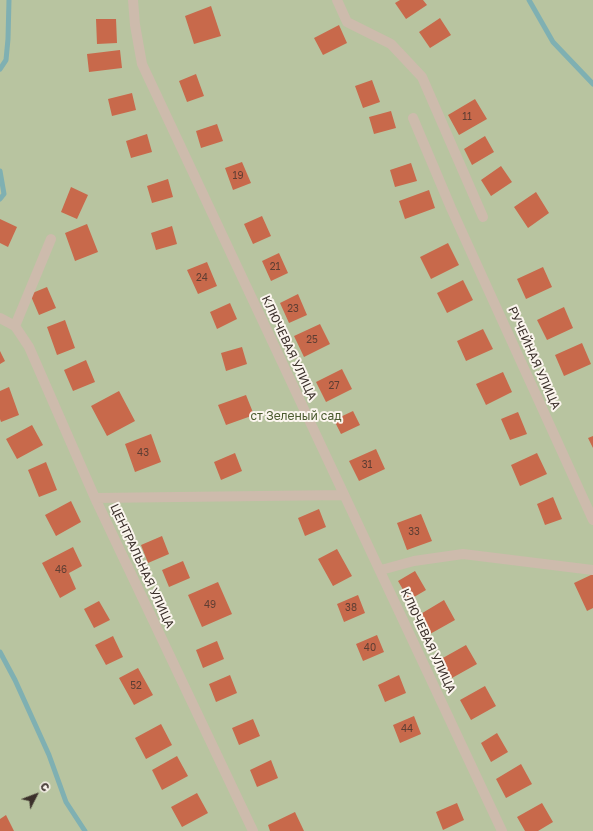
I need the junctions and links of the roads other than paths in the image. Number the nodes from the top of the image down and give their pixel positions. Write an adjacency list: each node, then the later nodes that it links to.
1 (133, 0): 8 (street, КЛЮЧЕВАЯ УЛИЦА)
2 (337, 0): 4 (street)
3 (413, 118): 10 (street, РУЧЕЙНАЯ УЛИЦА)
4 (484, 218)
5 (51, 239): 7 (street)
6 (0, 318): 7 (street, ЦЕНТРАЛЬНАЯ УЛИЦА)
7 (15, 326): 9 (street, ЦЕНТРАЛЬНАЯ УЛИЦА)
8 (344, 495): 9 (street); 11 (street, КЛЮЧЕВАЯ УЛИЦА)
9 (95, 498): 13 (street, ЦЕНТРАЛЬНАЯ УЛИЦА)
10 (593, 520)
11 (381, 570): 12 (street); 14 (street, КЛЮЧЕВАЯ УЛИЦА)
12 (593, 570)
13 (253, 831)
14 (502, 831)

